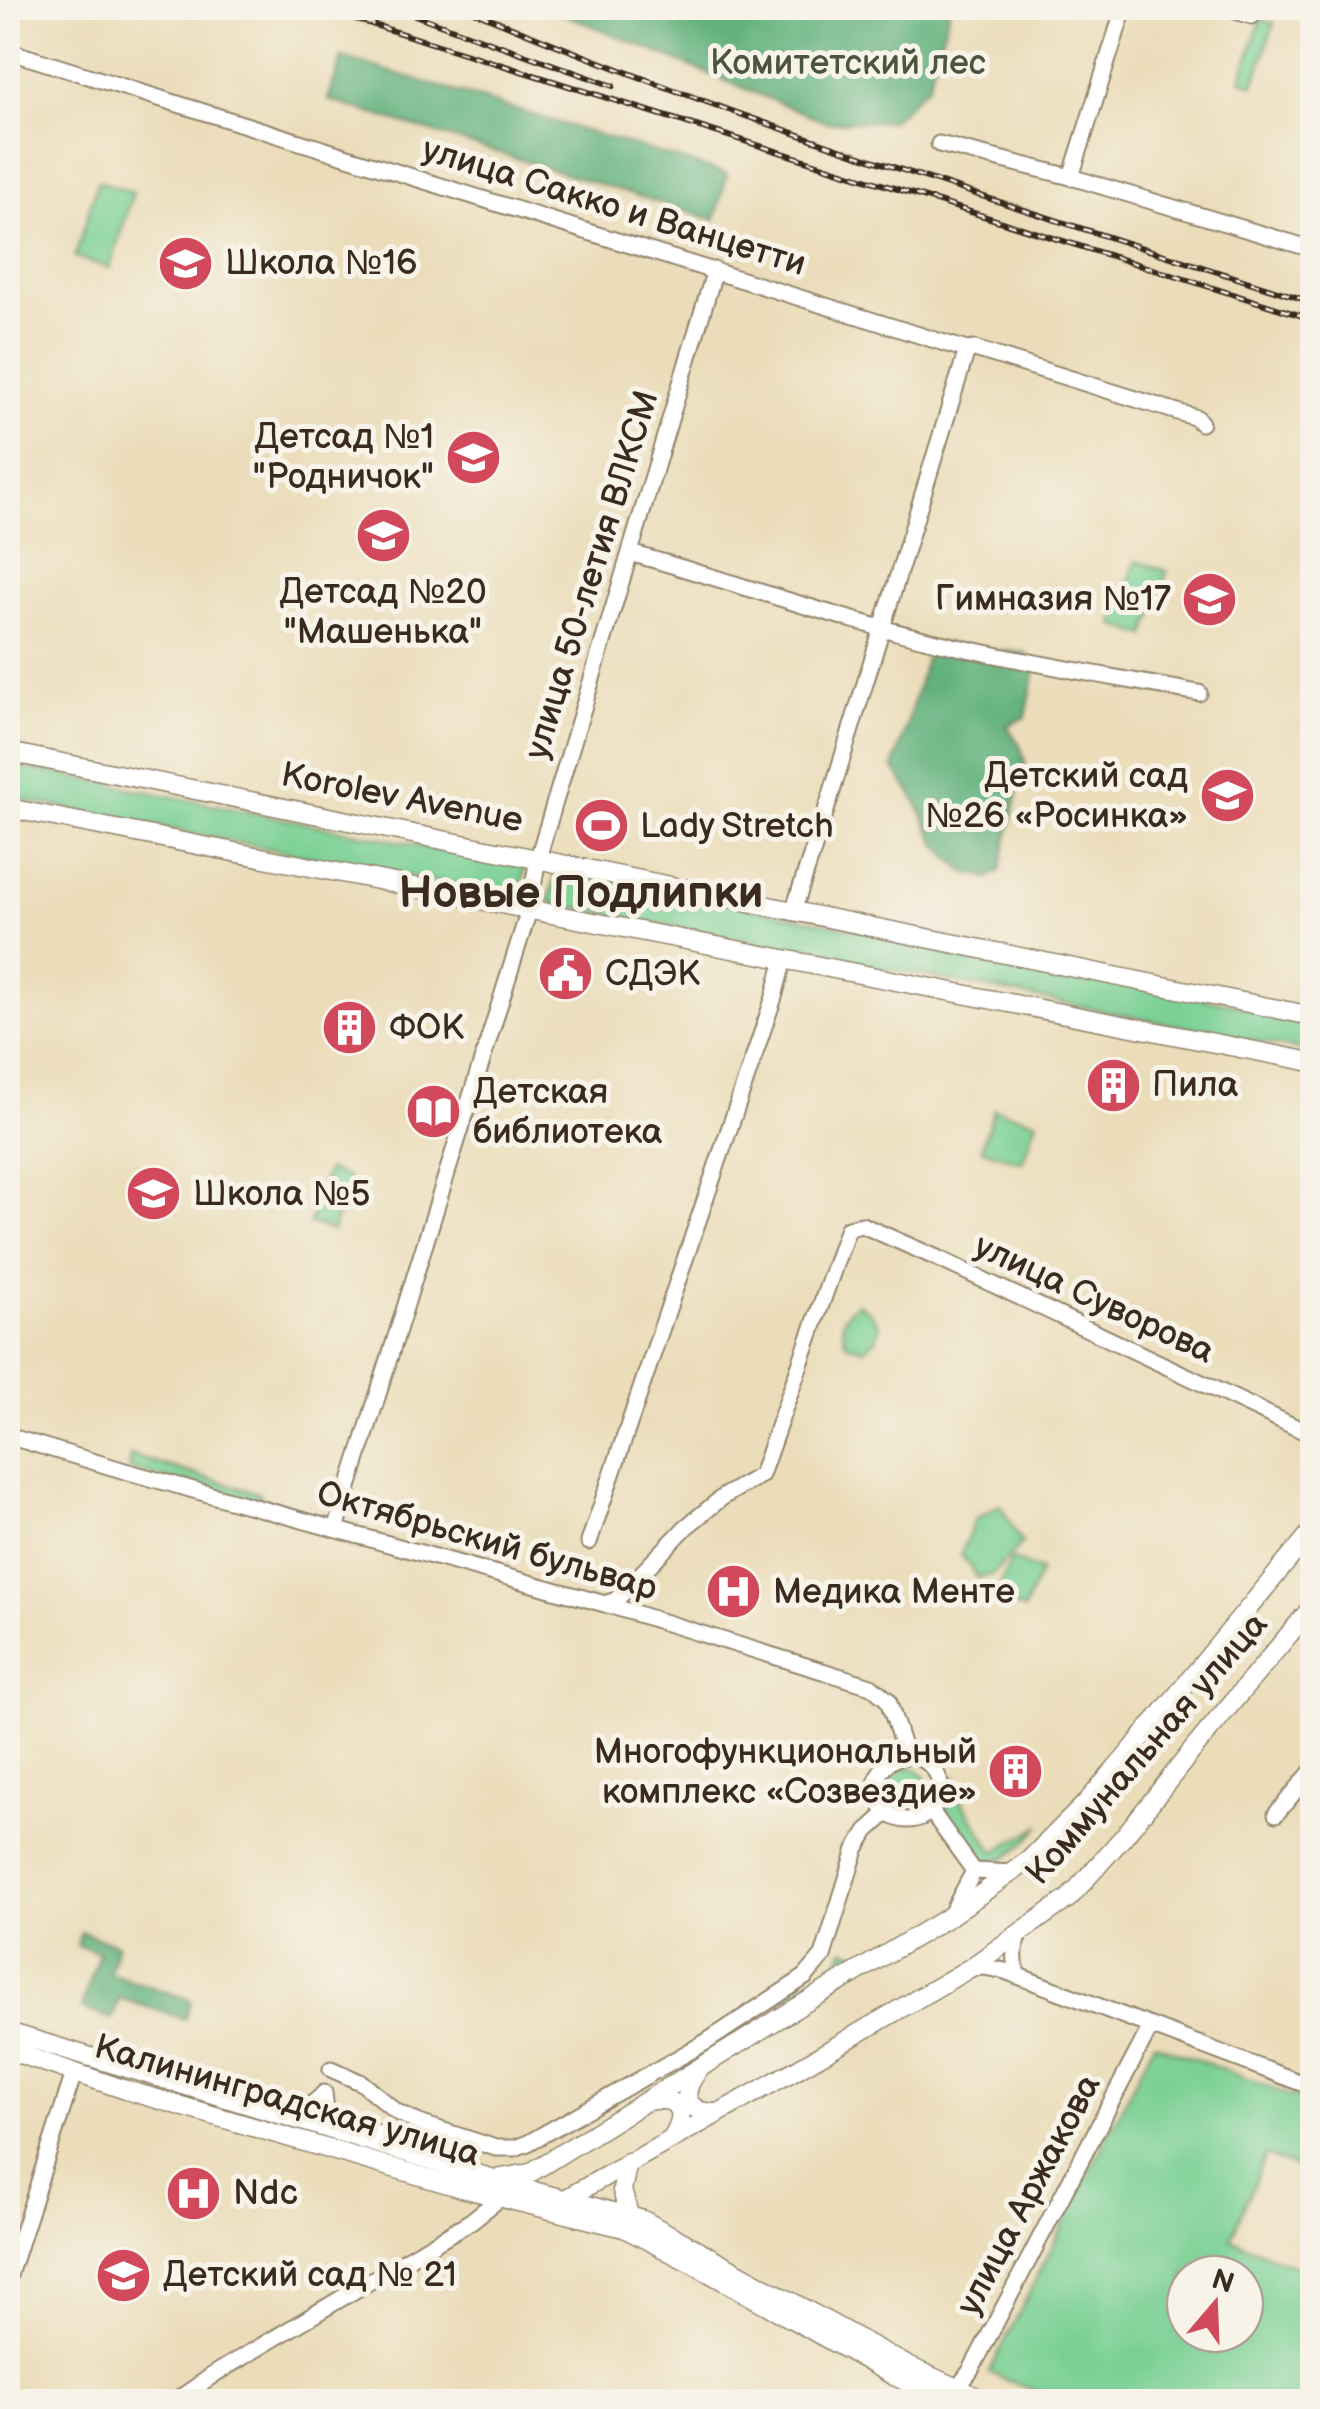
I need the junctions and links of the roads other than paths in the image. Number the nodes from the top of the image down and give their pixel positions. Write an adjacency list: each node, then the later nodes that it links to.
1 (1124, 8): 6 (street)
2 (1225, 8): 3 (street)
3 (1252, 16)
4 (8, 51): 8 (street, улица Сакко и Ванцетти)
5 (940, 144): 6 (street)
6 (1071, 177): 7 (street)
7 (1312, 249)
8 (715, 270): 9 (street, улица Сакко и Ванцетти); 11 (street, улица 50-летия ВЛКСМ)
9 (967, 350): 10 (street, улица Сакко и Ванцетти); 12 (street)
10 (1202, 423)
11 (630, 554): 12 (street); 16 (street, улица 50-летия ВЛКСМ)
12 (882, 627): 13 (street); 18 (street)
13 (1199, 693)
14 (8, 752): 16 (main road, Korolev Avenue)
15 (8, 808): 17 (main road)
16 (538, 858): 17 (street, улица 50-летия ВЛКСМ); 18 (main road, Korolev Avenue)
17 (530, 910): 19 (main road); 24 (street, улица 50-летия ВЛКСМ)
18 (792, 912): 20 (main road, Korolev Avenue)
19 (784, 959): 21 (main road); 26 (street)
20 (1312, 1016)
21 (1312, 1062)
22 (1312, 1435): 27 (street, улица Суворова)
23 (8, 1436): 24 (street, Октябрьский бульвар)
24 (336, 1529): 27 (street, Октябрьский бульвар)
25 (1312, 1531): 35 (main road, Коммунальная улица)
26 (589, 1542)
27 (604, 1604): 29 (street, Октябрьский бульвар)
28 (1312, 1607): 37 (main road, Коммунальная улица)
29 (906, 1756): 31 (street); 32 (street)
30 (1312, 1771): 33 (street)
31 (931, 1811): 32 (street); 34 (street, Коммунальная улица)
32 (887, 1814): 44 (street)
33 (1276, 1814)
34 (974, 1871): 35 (street, Коммунальная улица); 36 (street, Коммунальная улица)
35 (1013, 1873): 36 (main road, Коммунальная улица)
36 (950, 1916): 45 (main road, Коммунальная улица)
37 (1020, 1934): 38 (main road, Коммунальная улица); 39 (street)
38 (970, 1968): 39 (street); 49 (main road, Коммунальная улица)
39 (1017, 1976): 40 (street)
40 (1151, 2026): 46 (street); 60 (street, улица Аржакова)
41 (8, 2032): 43 (main road, Калининградская улица)
42 (8, 2050): 43 (main road, Калининградская улица)
43 (76, 2064): 48 (main road, Калининградская улица); 56 (main road, Калининградская улица); 59 (street)
44 (331, 2069)
45 (698, 2071): 47 (main road, Коммунальная улица); 49 (main road)
46 (1312, 2086)
47 (647, 2101): 50 (main road); 53 (main road, Коммунальная улица)
48 (253, 2106): 51 (main road, Калининградская улица); 51 (street, Калининградская улица)
49 (718, 2113): 50 (main road, Коммунальная улица)
50 (670, 2140): 52 (main road, Коммунальная улица)
51 (414, 2155): 54 (main road, Калининградская улица)
52 (628, 2162): 57 (main road, Коммунальная улица); 58 (main road)
53 (530, 2173): 54 (main road, Калининградская улица); 55 (main road)
54 (495, 2179): 55 (main road, Калининградская улица)
55 (536, 2192): 57 (main road)
56 (500, 2198): 57 (main road, Калининградская улица); 61 (street)
57 (557, 2204): 58 (main road, Калининградская улица); 60 (main road, Калининградская улица)
58 (629, 2216): 60 (main road, Калининградская улица)
59 (8, 2278)
60 (954, 2395): 62 (main road, Калининградская улица)
61 (174, 2402)
62 (988, 2402)

